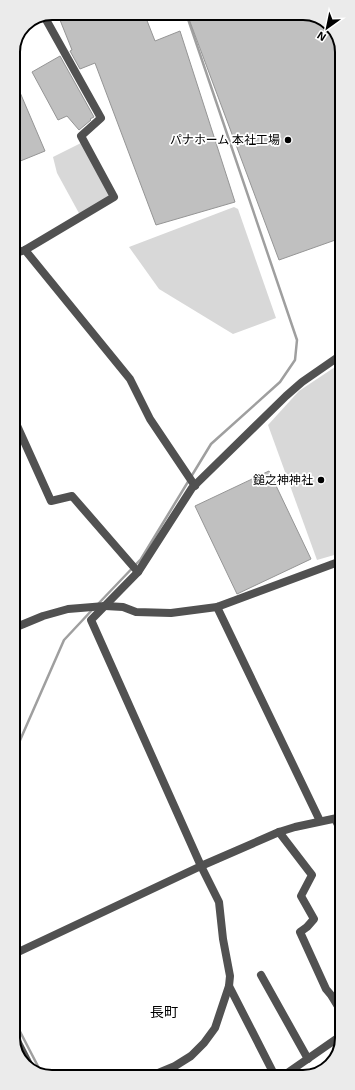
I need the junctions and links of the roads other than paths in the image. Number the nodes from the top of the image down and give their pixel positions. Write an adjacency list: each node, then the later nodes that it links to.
1 (47, 21): 2 (street)
2 (25, 250): 3 (street); 6 (street)
3 (20, 252)
4 (335, 358): 6 (street)
5 (20, 432): 8 (street)
6 (195, 486): 8 (street)
7 (335, 563): 10 (street)
8 (138, 572): 9 (street)
9 (105, 606): 10 (street); 11 (street); 15 (street)
10 (217, 607): 13 (street)
11 (20, 626)
12 (335, 818): 13 (street)
13 (320, 821): 14 (street)
14 (279, 832): 15 (street); 19 (street)
15 (201, 866): 16 (street); 18 (street)
16 (20, 951)
17 (261, 975): 21 (street)
18 (229, 986): 22 (street); 23 (street)
19 (335, 1002)
20 (335, 1040): 21 (street)
21 (308, 1059): 24 (street)
22 (164, 1070)
23 (272, 1070)
24 (292, 1070)

